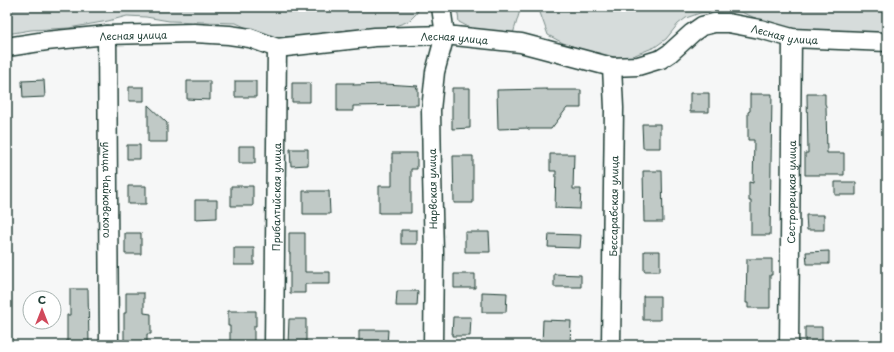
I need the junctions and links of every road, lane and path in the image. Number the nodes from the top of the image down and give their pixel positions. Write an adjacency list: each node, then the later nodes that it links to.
1 (441, 7): 3 (street)
2 (107, 35): 6 (street, Лесная улица); 7 (street, Лесная улица); 9 (street, улица Чайковского)
3 (445, 35): 7 (street, Лесная улица); 8 (street, Лесная улица); 11 (street, Нарвская улица)
4 (792, 38): 5 (street, Лесная улица); 8 (street, Лесная улица); 13 (street, Сестрорецкая улица)
5 (887, 42)
6 (7, 46)
7 (277, 48): 10 (street, Прибалтийская улица)
8 (612, 68): 12 (street, Бессарабская улица)
9 (109, 345)
10 (274, 345)
11 (433, 345)
12 (611, 345)
13 (789, 345)

